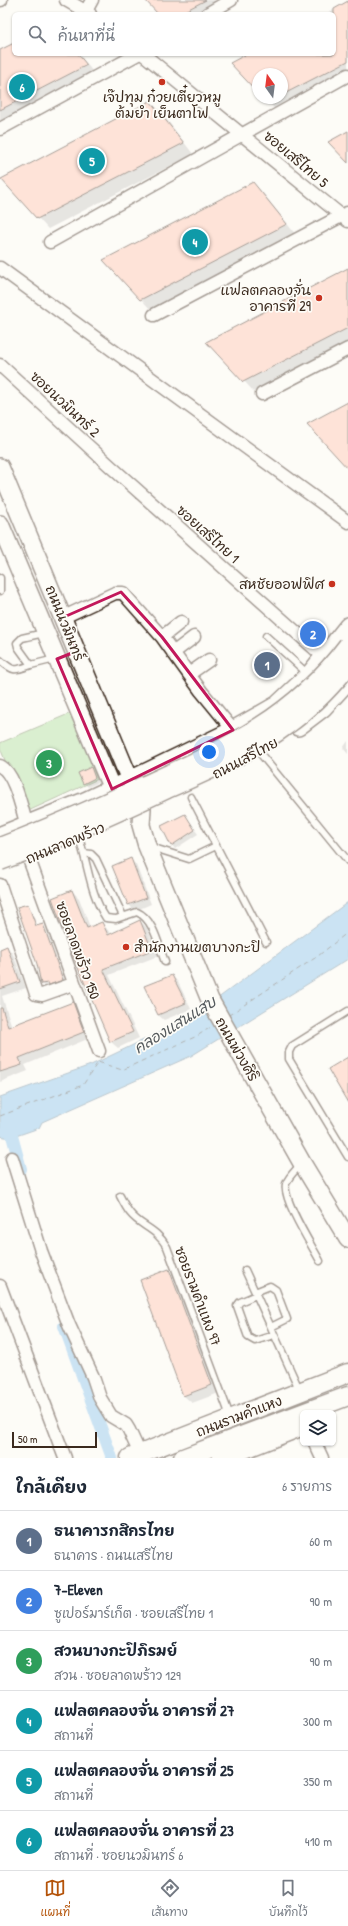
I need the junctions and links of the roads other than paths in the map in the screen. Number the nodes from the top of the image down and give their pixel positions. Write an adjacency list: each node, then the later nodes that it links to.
1 (66, 0): 4 (street)
2 (92, 0): 5 (street)
3 (231, 0): 6 (street)
4 (86, 12)
5 (88, 12)
6 (210, 12)
7 (134, 56): 10 (street)
8 (145, 56): 11 (street, ซอยเสรีไทย 5)
9 (348, 75): 11 (street)
10 (0, 129)
11 (243, 135): 12 (street, ซอยเสรีไทย 5); 13 (street)
12 (346, 216): 15 (street)
13 (50, 242)
14 (0, 268): 21 (street)
15 (154, 315)
16 (348, 349): 18 (street)
17 (0, 365): 19 (street, ซอยนวมินทร์ 2)
18 (262, 394)
19 (109, 465): 35 (street, ซอยเสรีไทย 1)
20 (0, 467): 25 (main road, ถนนนวมินทร์)
21 (348, 522)
22 (0, 524): 28 (main road, ถนนนวมินทร์)
23 (0, 578): 24 (lane)
24 (0, 591)
25 (64, 617): 30 (street); 33 (main road, ถนนนวมินทร์)
26 (181, 622): 30 (street)
27 (348, 626): 35 (main road)
28 (46, 633): 36 (main road, ถนนนวมินทร์); 39 (lane)
29 (266, 636): 42 (lane)
30 (162, 637): 34 (street)
31 (194, 637): 34 (street)
32 (348, 645): 56 (main road, bridge)
33 (77, 651): 36 (main road); 47 (main road, ถนนนวมินทร์)
34 (173, 653): 41 (street)
35 (324, 657): 42 (main road)
36 (57, 659): 39 (lane); 48 (main road, ถนนนวมินทร์)
37 (0, 660): 39 (lane)
38 (209, 660): 41 (street)
39 (31, 665)
40 (348, 666): 58 (main road, bridge)
41 (189, 674): 44 (street)
42 (309, 675): 44 (main road)
43 (348, 681): 45 (main road, ถนนเสรีไทย)
44 (233, 730): 47 (main road)
45 (259, 752): 50 (main road, ถนนเสรีไทย); 59 (lane)
46 (0, 766): 51 (street)
47 (130, 780): 48 (main road); 50 (main road, ถนนพ่วงศิริ)
48 (112, 789): 50 (main road, ถนนพ่วงศิริ); 51 (main road)
49 (191, 797): 55 (lane)
50 (137, 816): 53 (main road, ถนนลาดพร้าว); 54 (main road, ถนนพ่วงศิริ)
51 (27, 826): 52 (main road)
52 (0, 836)
53 (81, 846): 57 (main road, ถนนลาดพร้าว); 62 (lane); 62 (lane)
54 (147, 846): 55 (lane); 70 (main road, ถนนพ่วงศิริ)
55 (216, 846): 63 (lane)
56 (0, 847)
57 (29, 859): 60 (main road, ถนนลาดพร้าว); 65 (street, ซอยลาดพร้าว 150)
58 (0, 861)
59 (348, 861)
60 (0, 870)
61 (0, 886): 65 (street)
62 (123, 916): 64 (lane)
63 (266, 942)
64 (165, 962)
65 (73, 984): 67 (street, ซอยลาดพร้าว 150)
66 (348, 1011): 68 (lane)
67 (98, 1051)
68 (348, 1157)
69 (12, 1158): 91 (street)
70 (302, 1163): 72 (main road, ถนนพ่วงศิริ); 73 (lane)
71 (120, 1196): 87 (lane, ซอยรามคำแหง 97)
72 (348, 1239)
73 (320, 1261)
74 (245, 1270): 76 (lane)
75 (0, 1286): 92 (street)
76 (255, 1293): 77 (lane); 77 (lane); 78 (lane)
77 (271, 1328): 78 (lane)
78 (274, 1335): 81 (lane)
79 (348, 1373): 81 (main road, ถนนรามคำแหง)
80 (348, 1384): 91 (main road, ถนนรามคำแหง)
81 (301, 1392): 87 (main road, ถนนรามคำแหง)
82 (348, 1396): 84 (main road, ถนนรามคำแหง)
83 (348, 1408): 85 (main road)
84 (310, 1410)
85 (336, 1413)
86 (300, 1414): 93 (main road, ถนนรามคำแหง)
87 (231, 1420): 91 (main road, ถนนรามคำแหง)
88 (300, 1427): 90 (main road)
89 (316, 1446): 95 (street)
90 (240, 1455): 94 (main road)
91 (142, 1457)
92 (65, 1458)
93 (183, 1458)
94 (222, 1458)
95 (322, 1458)

